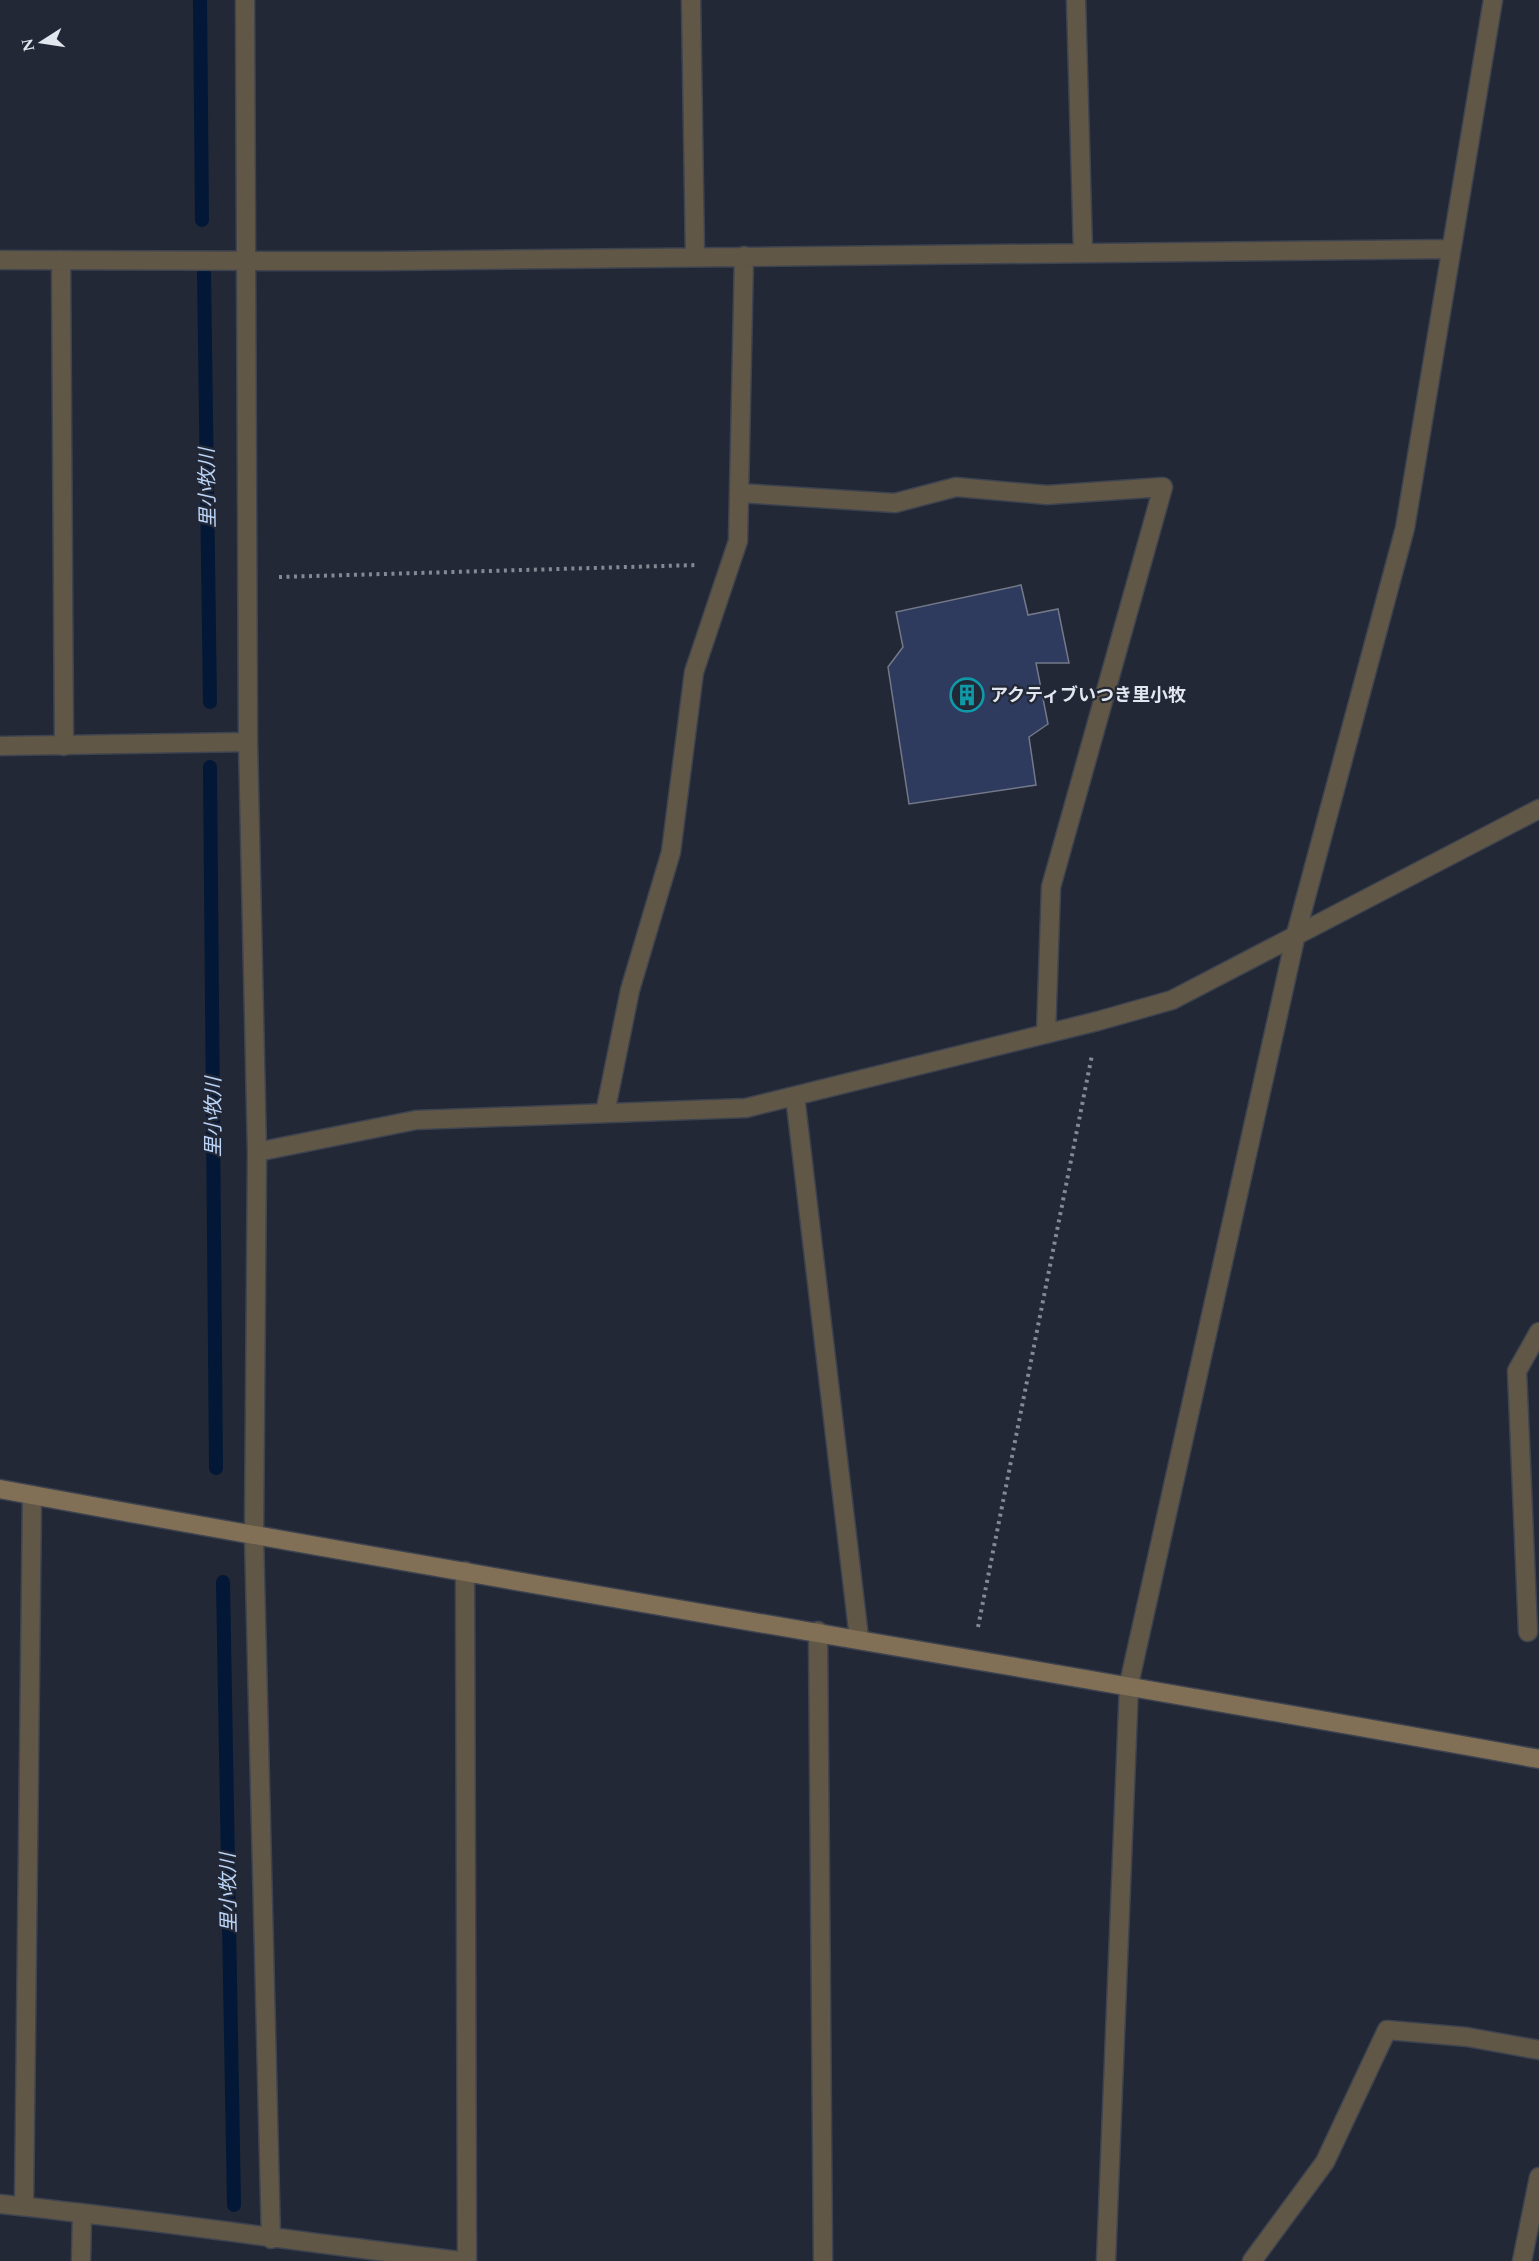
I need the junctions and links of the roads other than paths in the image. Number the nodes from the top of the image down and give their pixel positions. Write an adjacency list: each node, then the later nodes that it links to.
1 (245, 0): 11 (street)
2 (691, 0): 8 (street)
3 (1076, 0): 6 (street)
4 (1493, 0): 5 (street)
5 (1451, 249): 6 (street); 17 (street)
6 (1083, 252): 7 (street)
7 (744, 256): 8 (street); 12 (street)
8 (695, 257): 11 (street)
9 (0, 260): 10 (street)
10 (61, 260): 11 (street); 15 (street)
11 (247, 260): 13 (street)
12 (739, 493): 18 (street); 20 (street)
13 (248, 742): 15 (street); 21 (street)
14 (0, 746): 15 (street)
15 (64, 746)
16 (1539, 808): 17 (street)
17 (1296, 934): 18 (street); 30 (street)
18 (1046, 1034): 19 (street)
19 (795, 1096): 20 (street); 29 (street)
20 (604, 1113): 21 (street)
21 (257, 1152): 25 (street)
22 (1539, 1332): 28 (street)
23 (0, 1489): 24 (street)
24 (32, 1495): 25 (street); 35 (street)
25 (254, 1536): 26 (street); 37 (street)
26 (465, 1571): 27 (street); 40 (street)
27 (818, 1631): 29 (street); 41 (street)
28 (1528, 1632)
29 (859, 1638): 30 (street)
30 (1129, 1684): 31 (street); 42 (street)
31 (1539, 1759)
32 (1539, 2050): 43 (street)
33 (1539, 2177): 44 (street)
34 (0, 2204): 35 (street)
35 (24, 2206): 36 (street)
36 (82, 2213): 37 (street); 38 (street)
37 (271, 2239): 39 (street)
38 (81, 2261)
39 (460, 2261)
40 (467, 2261)
41 (823, 2261)
42 (1106, 2261)
43 (1252, 2261)
44 (1522, 2261)

